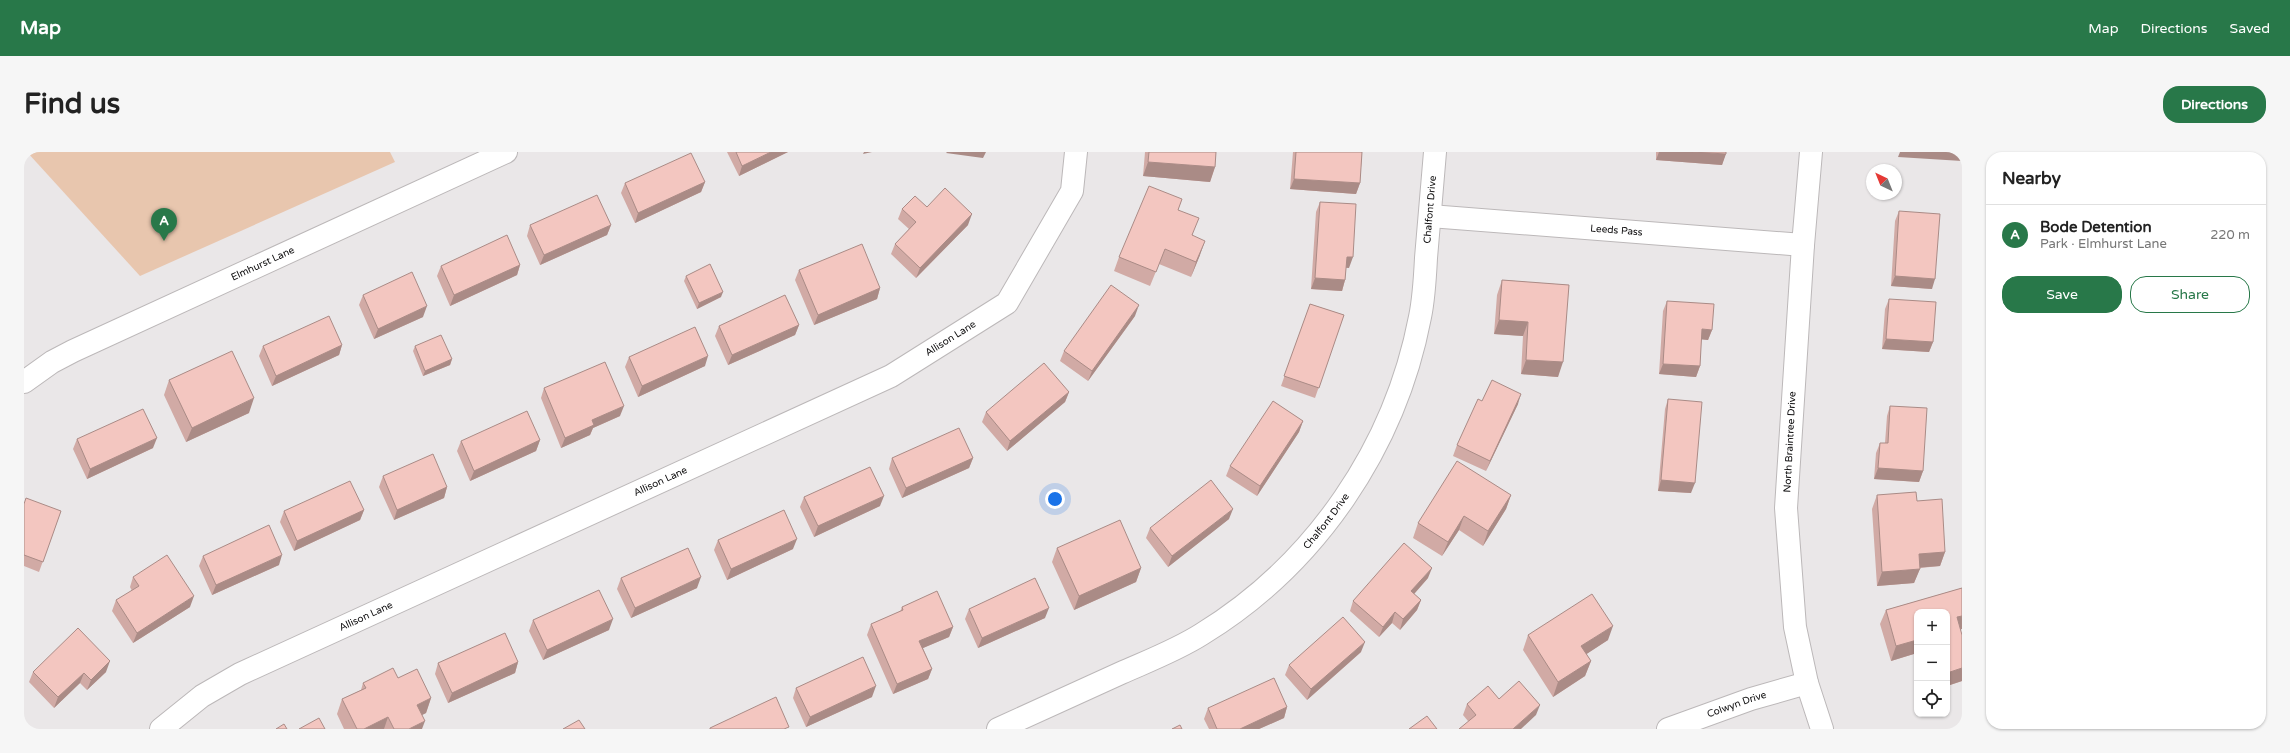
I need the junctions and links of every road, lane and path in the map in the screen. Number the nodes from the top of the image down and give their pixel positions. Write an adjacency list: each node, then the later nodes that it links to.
1 (506, 152): 7 (street, Elmhurst Lane)
2 (1076, 152): 9 (street, Allison Lane)
3 (1435, 152): 5 (street, Chalfont Drive)
4 (1811, 152): 6 (street, North Braintree Drive)
5 (1430, 216): 6 (street, Leeds Pass); 10 (street, Chalfont Drive)
6 (1803, 245): 8 (street, North Braintree Drive)
7 (24, 382)
8 (1807, 683): 11 (street, Colwyn Drive); 12 (street, North Braintree Drive)
9 (161, 729)
10 (998, 729)
11 (1668, 729)
12 (1822, 729)

